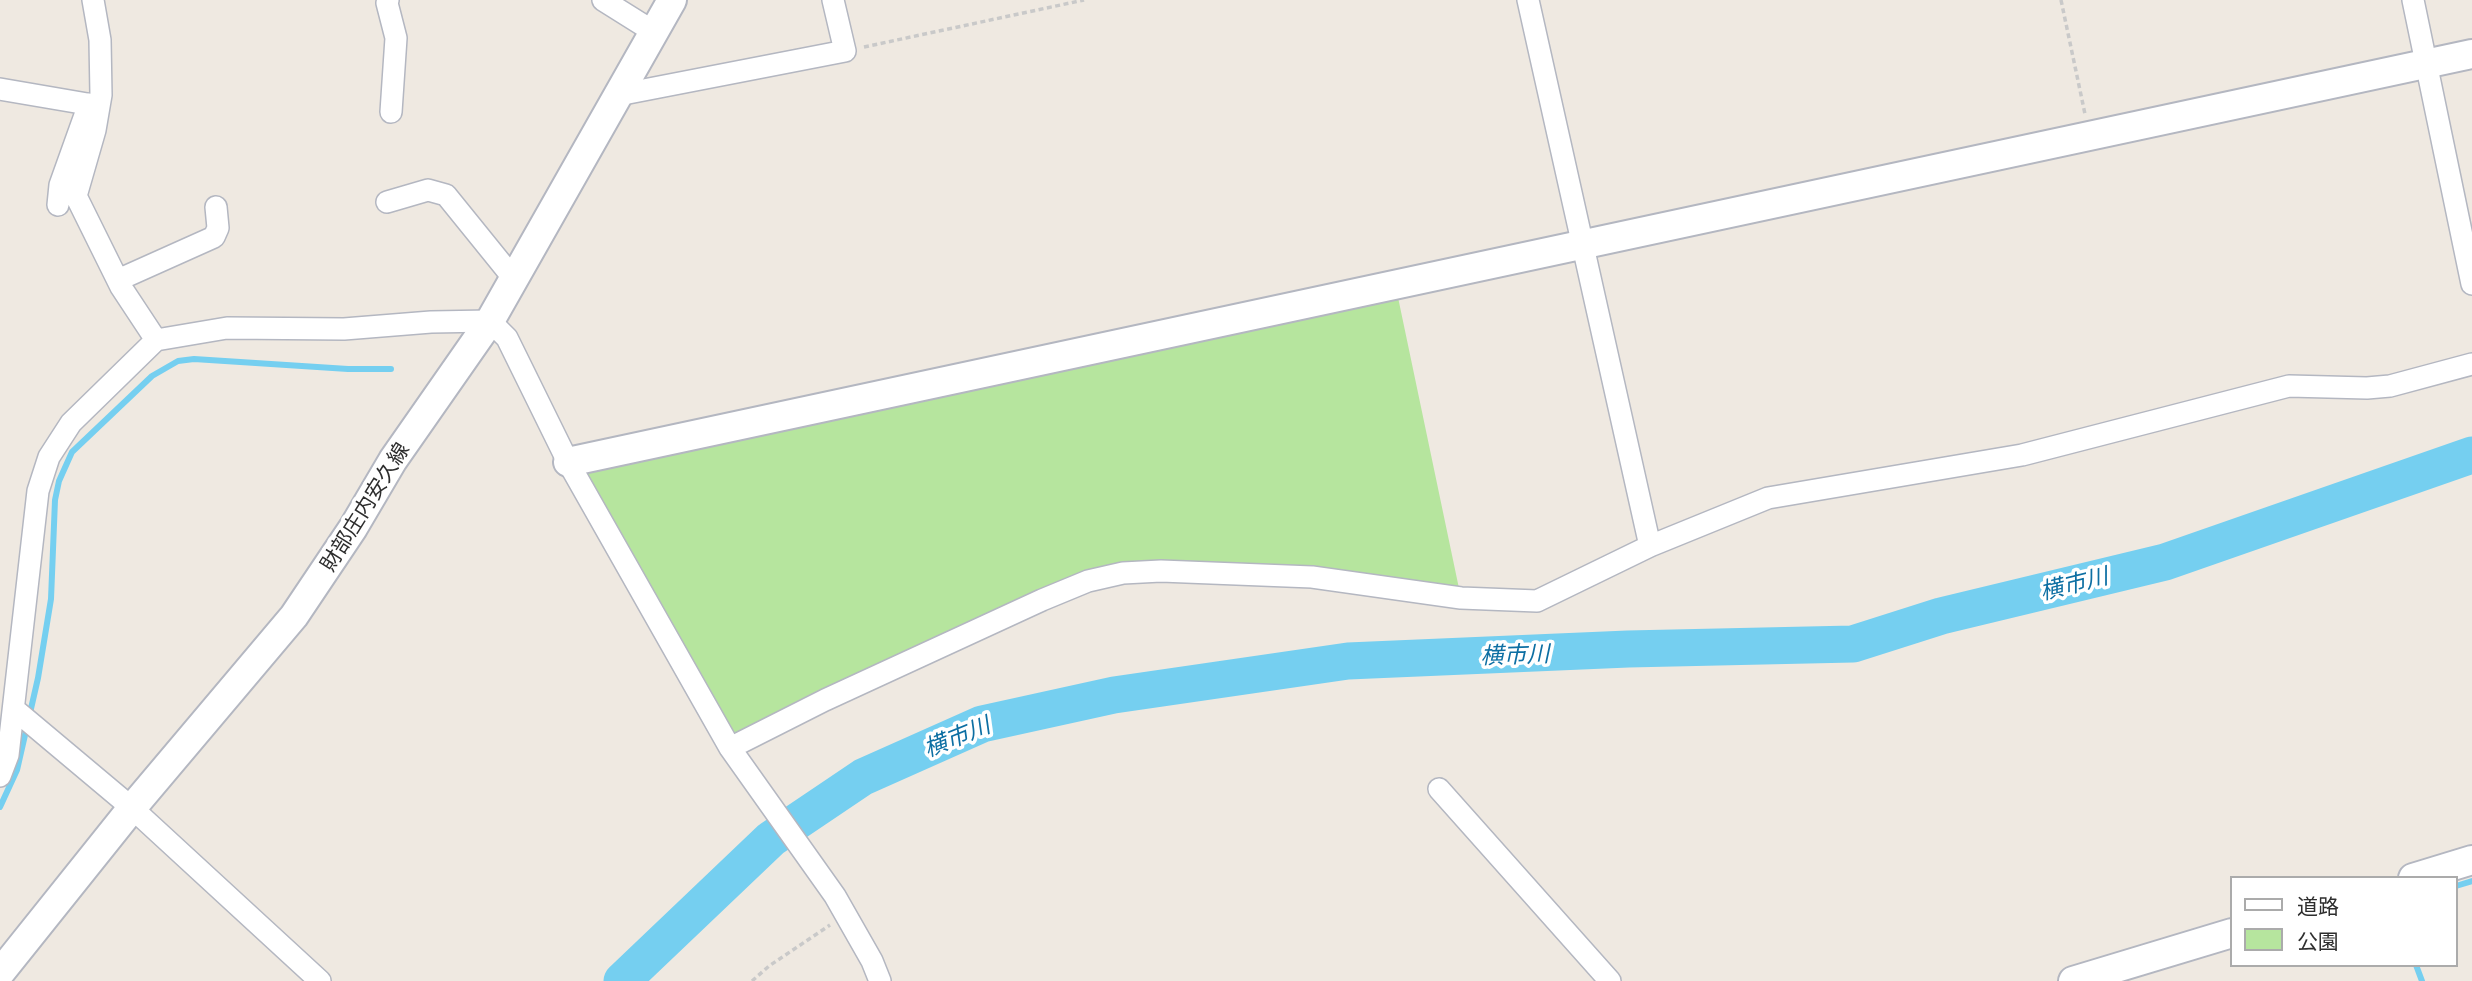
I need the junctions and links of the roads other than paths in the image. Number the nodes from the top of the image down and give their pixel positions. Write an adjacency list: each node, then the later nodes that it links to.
1 (93, 0): 12 (street)
2 (388, 0): 13 (street)
3 (603, 0): 7 (street)
4 (833, 0): 11 (street)
5 (1528, 0): 17 (street)
6 (2413, 0): 9 (street)
7 (660, 11): 11 (street, 財部庄内安久線)
8 (2472, 54): 9 (street)
9 (2427, 64): 17 (street); 20 (street)
10 (0, 89): 12 (street)
11 (618, 95): 18 (street, 財部庄内安久線)
12 (94, 105): 15 (street); 19 (street)
13 (391, 112)
14 (387, 202): 18 (street)
15 (58, 205)
16 (216, 207): 19 (street)
17 (1582, 244): 24 (street); 25 (street)
18 (514, 279): 21 (street, 財部庄内安久線)
19 (118, 280): 22 (street)
20 (2472, 284)
21 (490, 321): 22 (street); 24 (street); 30 (street, 財部庄内安久線)
22 (156, 340): 26 (street)
23 (2472, 364): 25 (street)
24 (568, 462): 27 (street)
25 (1650, 546): 27 (street)
26 (14, 709): 28 (street); 30 (street)
27 (736, 756): 36 (street)
28 (0, 776)
29 (1439, 789): 37 (street)
30 (132, 808): 34 (street, 財部庄内安久線); 35 (street)
31 (2472, 860): 32 (street)
32 (2420, 876)
33 (2230, 934): 38 (street)
34 (0, 973)
35 (320, 981)
36 (880, 981)
37 (1610, 981)
38 (2073, 981)

